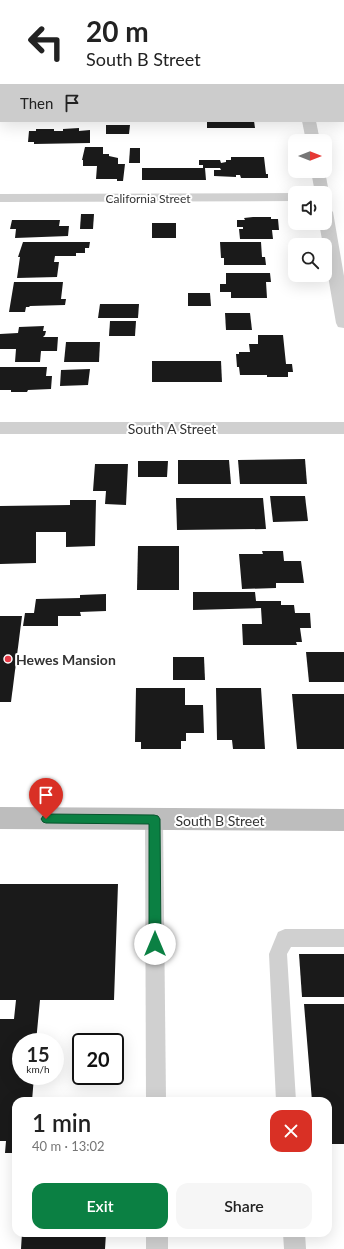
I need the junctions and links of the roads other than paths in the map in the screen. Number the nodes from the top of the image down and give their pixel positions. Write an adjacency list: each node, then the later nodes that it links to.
1 (310, 122): 2 (street)
2 (312, 134)
3 (0, 198): 4 (street, California Street)
4 (288, 198)
5 (328, 230): 6 (street)
6 (344, 323)
7 (0, 428): 8 (street, South A Street)
8 (344, 428)
9 (0, 818): 10 (street, South B Street)
10 (154, 819): 11 (street, South B Street); 13 (lane)
11 (344, 820)
12 (344, 938): 14 (lane)
13 (156, 1097)
14 (286, 1097)
15 (157, 1237): 17 (lane)
16 (294, 1237): 18 (lane)
17 (157, 1249)
18 (295, 1249)

